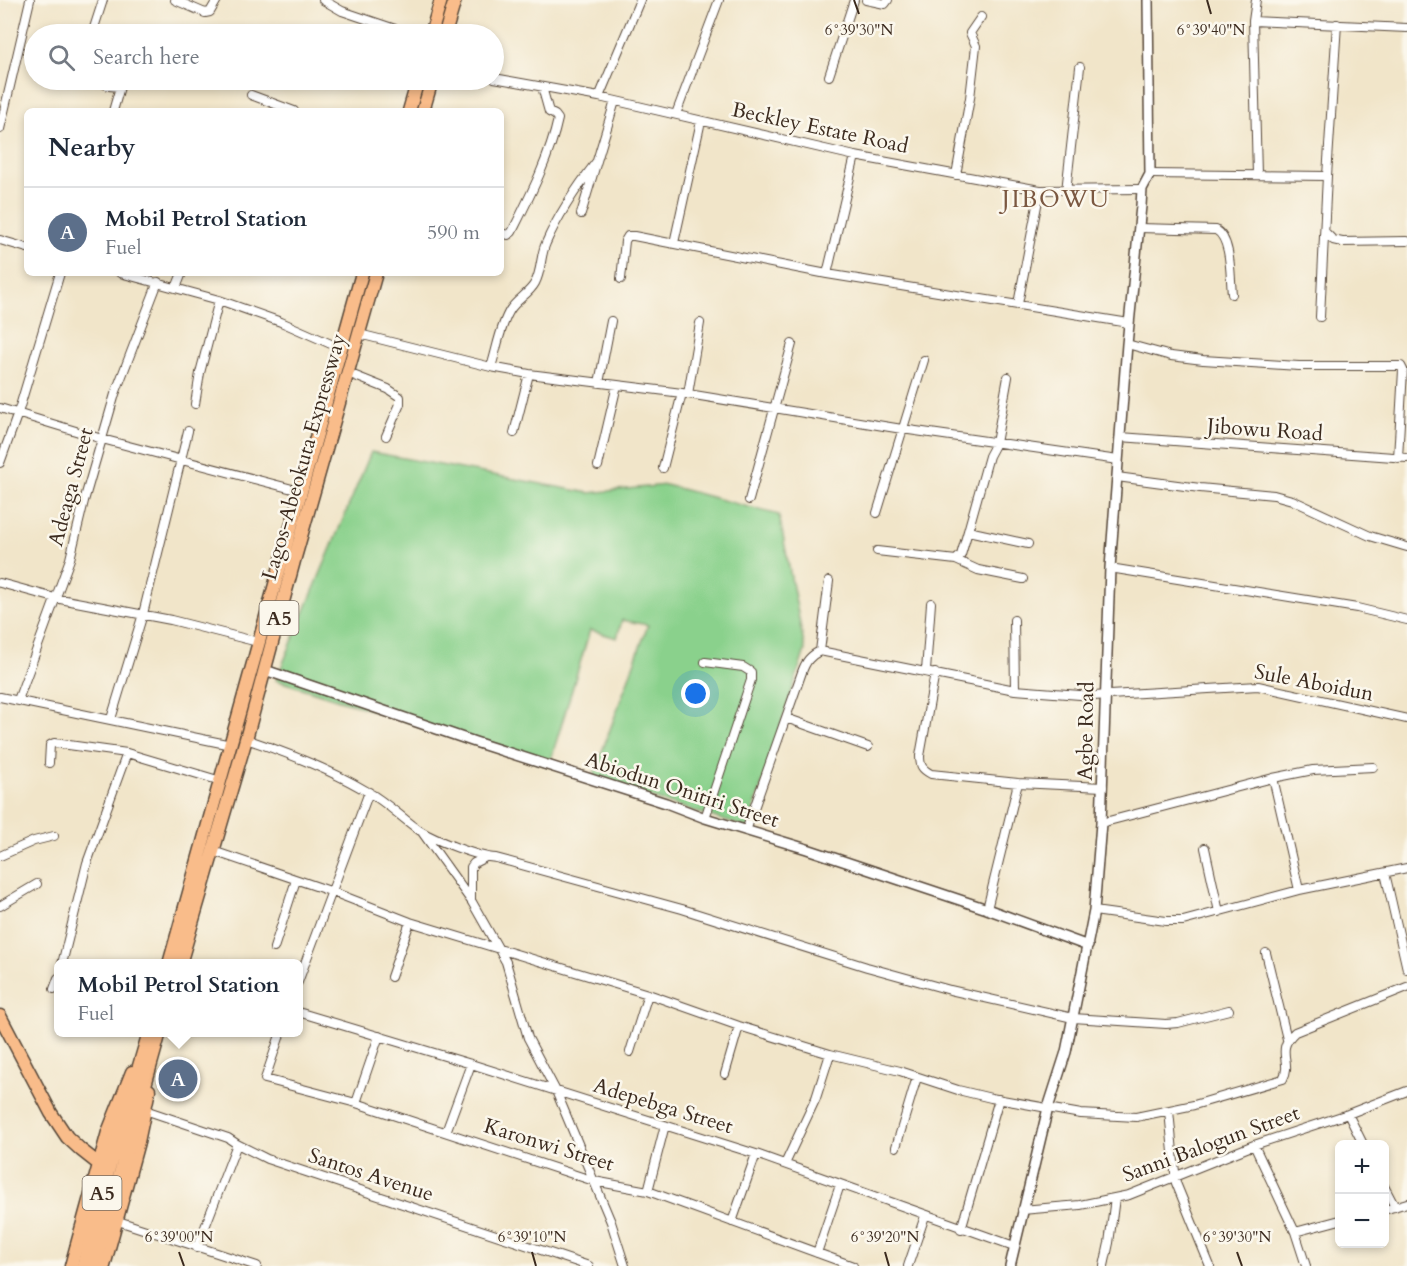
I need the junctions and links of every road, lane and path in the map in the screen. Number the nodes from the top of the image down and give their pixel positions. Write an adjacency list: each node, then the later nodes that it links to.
1 (21, 0): 14 (street)
2 (103, 0): 19 (street)
3 (175, 0): 4 (street)
4 (217, 0)
5 (323, 0): 20 (street)
6 (441, 0): 21 (main road)
7 (640, 0): 34 (street)
8 (719, 0): 40 (street)
9 (854, 0): 27 (street)
10 (866, 0): 11 (street)
11 (888, 0)
12 (1148, 0): 45 (street)
13 (1256, 0): 17 (street)
14 (30, 1): 18 (street)
15 (454, 1): 22 (main road)
16 (981, 17): 46 (street)
17 (1253, 21): 23 (street); 47 (street)
18 (25, 24)
19 (95, 24)
20 (380, 24)
21 (435, 24)
22 (448, 24)
23 (1337, 24): 25 (street); 48 (street)
24 (24, 27): 42 (street)
25 (1407, 28)
26 (1080, 67): 51 (street)
27 (830, 76)
28 (504, 80): 29 (street, Beckley Estate Road)
29 (542, 87): 34 (street, Beckley Estate Road); 55 (street)
30 (119, 90): 36 (street)
31 (415, 90): 38 (main road)
32 (429, 90): 39 (main road)
33 (251, 96): 37 (street)
34 (599, 97): 35 (street, Beckley Estate Road)
35 (615, 100): 40 (street, Beckley Estate Road); 44 (street)
36 (114, 108)
37 (285, 108)
38 (410, 108)
39 (424, 108)
40 (676, 114): 41 (street, Beckley Estate Road)
41 (701, 121): 43 (street, Beckley Estate Road); 58 (street)
42 (0, 129)
43 (855, 156): 46 (street, Beckley Estate Road); 60 (street)
44 (597, 161): 52 (street); 81 (street)
45 (1150, 174): 47 (street); 49 (street, Agbe Road)
46 (956, 175): 50 (street, Beckley Estate Road)
47 (1257, 175): 48 (street)
48 (1327, 176): 54 (street)
49 (1143, 189): 51 (street, Beckley Estate Road); 53 (street, Agbe Road)
50 (1040, 190): 51 (street, Beckley Estate Road); 71 (street)
51 (1066, 191)
52 (581, 214)
53 (1139, 228): 69 (street); 75 (street, Agbe Road)
54 (1325, 232): 57 (street); 72 (street)
55 (504, 234)
56 (0, 240): 59 (street)
57 (1407, 241)
58 (674, 243): 60 (street); 66 (street)
59 (24, 247)
60 (828, 274): 71 (street)
61 (59, 276): 91 (street)
62 (133, 276): 67 (street)
63 (181, 276): 68 (street)
64 (361, 276): 79 (main road, Lagos-Abeokuta Expressway / A5)
65 (375, 276): 76 (main road, Lagos-Abeokuta Expressway / A5)
66 (621, 279)
67 (158, 282): 68 (street); 97 (street, Adeaga Street)
68 (176, 288): 70 (street)
69 (1232, 294)
70 (219, 300): 79 (street); 88 (street)
71 (1017, 304): 75 (street)
72 (1320, 317)
73 (611, 321): 85 (street)
74 (700, 323): 87 (street)
75 (1129, 323): 78 (street, Agbe Road)
76 (359, 334): 81 (street); 82 (main road, Lagos-Abeokuta Expressway / A5)
77 (792, 344): 90 (street)
78 (1127, 344): 96 (street, Agbe Road); 99 (street)
79 (340, 348): 107 (main road, Lagos-Abeokuta Expressway / A5)
80 (924, 360): 92 (street)
81 (491, 367): 83 (street)
82 (348, 373): 95 (street); 127 (main road, Lagos-Abeokuta Expressway / A5)
83 (530, 374): 85 (street); 94 (street)
84 (1008, 377): 98 (street)
85 (599, 383): 86 (street)
86 (617, 385): 87 (street); 104 (street)
87 (685, 394): 90 (street); 105 (street)
88 (195, 404)
89 (0, 408): 91 (street)
90 (773, 408): 92 (street); 108 (street)
91 (18, 413): 97 (street); 103 (street)
92 (902, 429): 98 (street); 109 (street)
93 (188, 431): 101 (street)
94 (514, 433)
95 (386, 436)
96 (1120, 437): 99 (street, Jibowu Road); 102 (street, Agbe Road)
97 (102, 439): 101 (street); 119 (street, Adeaga Street)
98 (996, 443): 102 (street); 110 (street)
99 (1398, 458): 100 (street, Jibowu Road)
100 (1407, 458)
101 (180, 459): 107 (street); 121 (street)
102 (1118, 460): 106 (street, Agbe Road)
103 (0, 463)
104 (598, 466)
105 (663, 468)
106 (1117, 477): 112 (street); 115 (street, Agbe Road)
107 (300, 491): 124 (main road, Lagos-Abeokuta Expressway / A5)
108 (748, 500)
109 (877, 513)
110 (968, 531): 111 (street); 114 (street)
111 (1028, 544)
112 (1407, 547)
113 (877, 551): 114 (street)
114 (957, 560): 116 (street)
115 (1110, 568): 123 (street); 131 (street, Agbe Road)
116 (1023, 579)
117 (828, 581): 125 (street)
118 (0, 583): 119 (street)
119 (55, 598): 121 (street); 133 (street, Adeaga Street)
120 (931, 603): 128 (street)
121 (143, 614): 124 (street); 135 (street)
122 (1014, 620): 130 (street)
123 (1407, 620)
124 (258, 642): 138 (main road, Lagos-Abeokuta Expressway / A5)
125 (820, 651): 128 (street, Sule Aboidun); 134 (street)
126 (705, 662): 148 (street)
127 (265, 670): 137 (main road, Lagos-Abeokuta Expressway / A5); 148 (street, Abiodun Onitiri Street)
128 (926, 671): 129 (street, Sule Aboidun)
129 (934, 673): 130 (street, Sule Aboidun); 145 (street)
130 (1015, 690): 131 (street, Sule Aboidun)
131 (1105, 696): 136 (street, Sule Aboidun); 146 (street, Agbe Road)
132 (0, 697): 133 (street)
133 (18, 700): 135 (street)
134 (786, 718): 139 (street); 151 (street)
135 (111, 719): 138 (street)
136 (1407, 719)
137 (246, 739): 147 (street); 154 (main road, Lagos-Abeokuta Expressway / A5)
138 (231, 745): 144 (main road, Lagos-Abeokuta Expressway / A5)
139 (868, 747)
140 (127, 753): 141 (street); 144 (street); 173 (street)
141 (49, 763)
142 (1373, 767): 143 (street)
143 (1273, 778): 149 (street); 161 (street)
144 (221, 781): 174 (main road, Lagos-Abeokuta Expressway / A5)
145 (1018, 783): 146 (street); 165 (street)
146 (1103, 787): 149 (street, Agbe Road)
147 (369, 792): 150 (street); 162 (street)
148 (705, 818): 151 (street, Abiodun Onitiri Street)
149 (1101, 823): 166 (street, Agbe Road)
150 (422, 831): 156 (street); 163 (street)
151 (746, 831): 165 (street, Abiodun Onitiri Street)
152 (54, 836): 155 (street)
153 (1205, 848): 167 (street)
154 (213, 851): 159 (street); 175 (main road, Lagos-Abeokuta Expressway / A5)
155 (0, 855)
156 (484, 858): 163 (street); 184 (street)
157 (1407, 868): 158 (street)
158 (1385, 873): 161 (street); 177 (street)
159 (296, 880): 162 (street); 170 (street)
160 (37, 884): 164 (street)
161 (1299, 890): 167 (street)
162 (333, 892): 168 (street); 176 (street)
163 (471, 902): 171 (street)
164 (0, 906)
165 (987, 909): 169 (street, Abiodun Onitiri Street)
166 (1094, 911): 167 (street); 169 (street, Agbe Road)
167 (1219, 912)
168 (410, 922): 171 (street); 178 (street)
169 (1088, 946): 184 (street, Agbe Road)
170 (274, 948)
171 (498, 948): 180 (street); 199 (street)
172 (1266, 953): 193 (street)
173 (63, 959)
174 (170, 959)
175 (181, 959)
176 (303, 969)
177 (1407, 969)
178 (391, 977)
179 (1407, 987): 193 (street)
180 (648, 994): 185 (street); 194 (street)
181 (1229, 1010): 184 (street)
182 (303, 1013): 187 (street, Adepebga Street)
183 (0, 1016): 215 (main road)
184 (1073, 1018): 203 (street, Agbe Road)
185 (739, 1026): 195 (street); 197 (street)
186 (0, 1032): 215 (main road)
187 (379, 1036): 196 (street, Adepebga Street); 202 (street)
188 (147, 1037): 215 (main road)
189 (148, 1037): 236 (main road, A5)
190 (159, 1037): 204 (main road)
191 (159, 1037): 237 (main road, A5)
192 (279, 1037): 202 (street, Karonwi Street)
193 (1287, 1039): 205 (street)
194 (630, 1052)
195 (830, 1054): 198 (street); 214 (street)
196 (471, 1064): 199 (street, Adepebga Street); 208 (street)
197 (725, 1074)
198 (917, 1077): 201 (street); 212 (street)
199 (556, 1091): 207 (street, Adepebga Street); 217 (street)
200 (1407, 1091): 206 (street, Sanni Balogun Street)
201 (999, 1099): 203 (street); 230 (street)
202 (356, 1103): 208 (street, Karonwi Street)
203 (1048, 1108): 205 (street); 225 (street, Agbe Road)
204 (145, 1110): 210 (street, Santos Avenue); 227 (main road)
205 (1170, 1111): 216 (street)
206 (1348, 1114): 209 (street); 211 (street, Sanni Balogun Street)
207 (665, 1125): 213 (street, Adepebga Street); 219 (street)
208 (446, 1132): 217 (street, Karonwi Street)
209 (1361, 1140)
210 (237, 1144): 233 (street); 240 (street, Santos Avenue)
211 (1254, 1145): 216 (street, Sanni Balogun Street); 231 (street)
212 (896, 1147)
213 (756, 1154): 214 (street, Adepebga Street); 229 (street)
214 (785, 1164): 218 (street, Adepebga Street)
215 (99, 1167): 235 (main road)
216 (1174, 1175): 221 (street, Sanni Balogun Street); 246 (street)
217 (594, 1182): 219 (street, Karonwi Street); 241 (street)
218 (840, 1185): 226 (street, Adepebga Street); 234 (street)
219 (648, 1191): 229 (street, Karonwi Street)
220 (1388, 1194): 223 (street)
221 (1114, 1198): 225 (street, Sanni Balogun Street); 245 (street)
222 (1407, 1203): 223 (street)
223 (1395, 1207): 224 (street)
224 (1389, 1209)
225 (1022, 1210): 232 (street, Agbe Road)
226 (925, 1216): 230 (street, Adepebga Street); 243 (street)
227 (115, 1220): 233 (street); 238 (main road)
228 (1335, 1221): 231 (street)
229 (732, 1222): 234 (street, Karonwi Street)
230 (961, 1229): 232 (street, Adepebga Street)
231 (1295, 1232): 247 (street)
232 (1014, 1246): 244 (street, Agbe Road)
233 (197, 1248): 239 (street)
234 (817, 1253): 242 (street, Karonwi Street)
235 (71, 1266)
236 (83, 1266)
237 (93, 1266)
238 (104, 1266)
239 (257, 1266)
240 (589, 1266)
241 (625, 1266)
242 (854, 1266)
243 (908, 1266)
244 (1010, 1266)
245 (1104, 1266)
246 (1209, 1266)
247 (1306, 1266)

